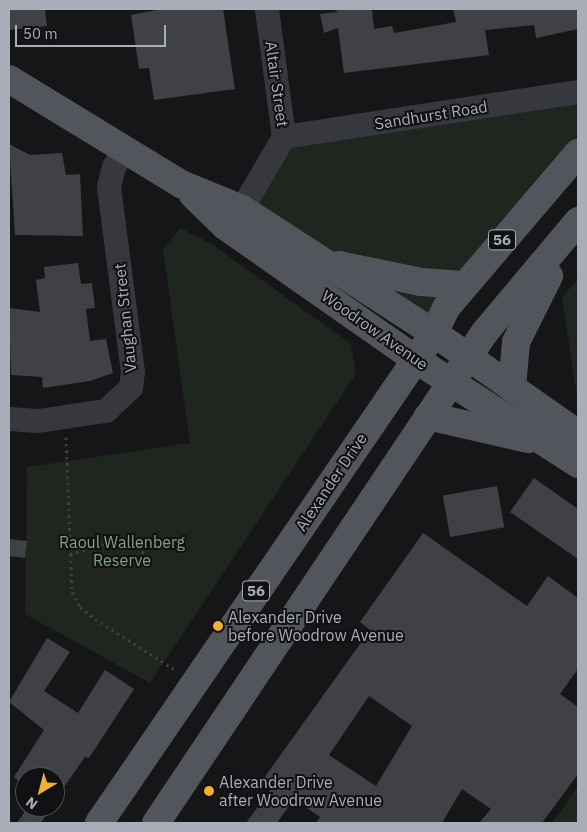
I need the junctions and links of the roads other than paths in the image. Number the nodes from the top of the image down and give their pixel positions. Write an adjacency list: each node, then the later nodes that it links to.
1 (267, 9): 4 (street, Altair Street)
2 (9, 79): 5 (main road, Woodrow Avenue)
3 (578, 92): 4 (street, Sandhurst Road)
4 (284, 137): 8 (street, Altair Street)
5 (125, 150): 7 (main road, Woodrow Avenue); 19 (street, Vaughan Street)
6 (578, 153): 12 (main road, Alexander Drive / 56)
7 (181, 184): 8 (main road, Woodrow Avenue); 15 (main road, Woodrow Avenue)
8 (242, 209): 11 (main road, Woodrow Avenue)
9 (578, 220): 10 (main road)
10 (559, 244): 14 (main road); 17 (main road)
11 (321, 261): 12 (main road); 13 (main road, Woodrow Avenue)
12 (463, 285): 13 (main road, Alexander Drive / 56)
13 (434, 333): 14 (main road, Woodrow Avenue); 15 (main road, Alexander Drive / 56)
14 (469, 358): 16 (main road); 17 (main road, Woodrow Avenue)
15 (415, 359): 16 (main road, Woodrow Avenue); 23 (main road, Alexander Drive / 56)
16 (451, 384): 18 (main road); 21 (main road, Woodrow Avenue)
17 (512, 388): 20 (main road, Woodrow Avenue)
18 (428, 416): 21 (main road); 24 (main road)
19 (9, 419)
20 (578, 434)
21 (540, 441): 22 (main road, Woodrow Avenue)
22 (578, 464)
23 (99, 823)
24 (156, 823)

